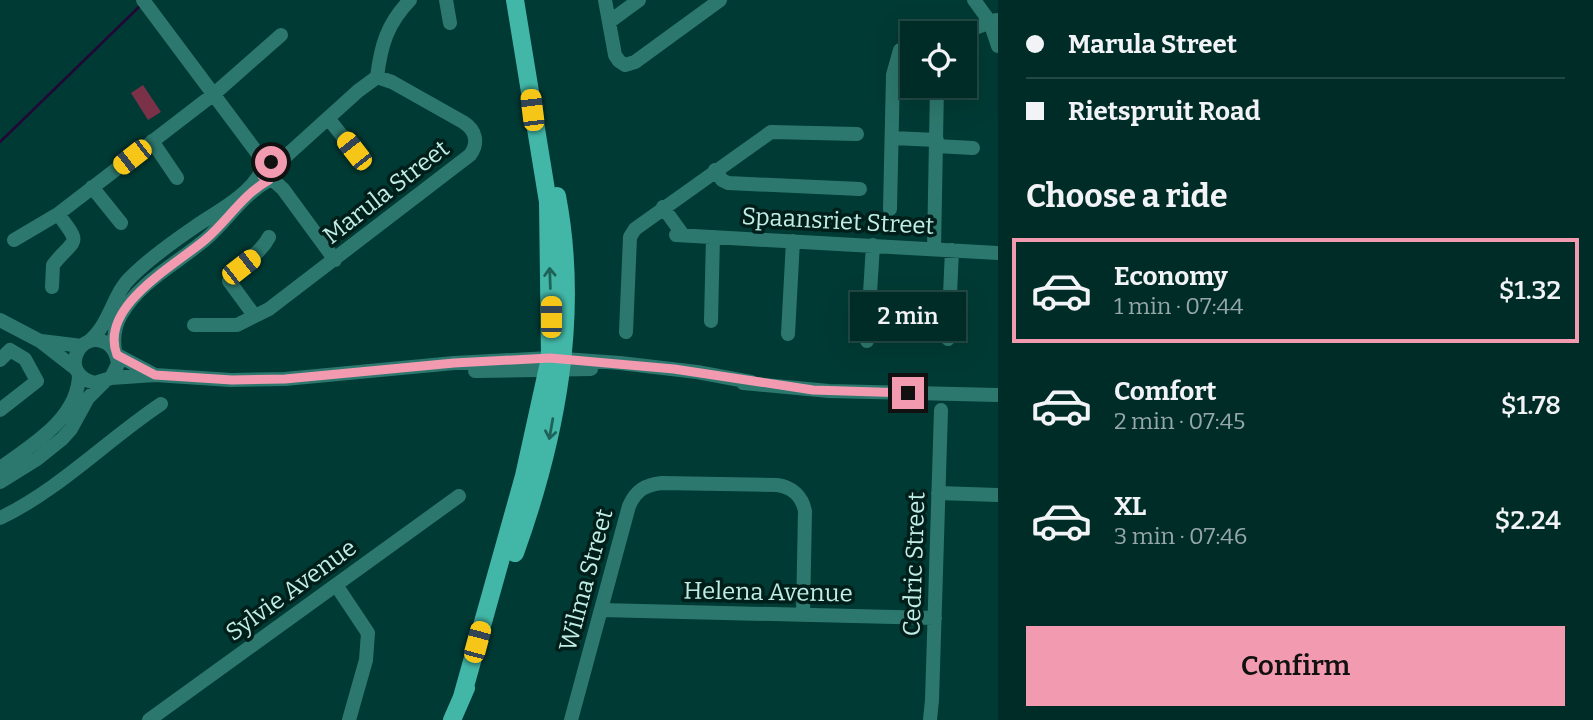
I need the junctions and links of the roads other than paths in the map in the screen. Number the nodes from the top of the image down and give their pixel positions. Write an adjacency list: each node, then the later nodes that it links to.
1 (409, 0): 16 (street)
2 (446, 0): 11 (street)
3 (514, 0): 59 (main road)
4 (605, 0): 10 (street)
5 (639, 0): 10 (street)
6 (720, 0): 10 (street)
7 (974, 0): 9 (street)
8 (147, 5): 17 (street)
9 (994, 21): 12 (street); 14 (street)
10 (609, 22)
11 (450, 23)
12 (977, 27)
13 (281, 35): 17 (street)
14 (998, 46)
15 (900, 50): 21 (street)
16 (377, 77): 19 (street); 43 (street, Marula Street)
17 (214, 94): 22 (street); 26 (street)
18 (937, 98): 23 (street)
19 (328, 118): 25 (street); 26 (street)
20 (857, 134): 27 (street)
21 (892, 138): 23 (street); 32 (street)
22 (152, 141): 28 (street); 29 (street)
23 (937, 143): 24 (street); 40 (street)
24 (973, 148)
25 (354, 151)
26 (272, 170): 43 (street); 44 (street); 45 (street)
27 (715, 170): 30 (street); 31 (street)
28 (177, 178)
29 (92, 187): 33 (street); 34 (street)
30 (860, 189)
31 (663, 207): 36 (street, Spaansriet Street); 51 (street)
32 (890, 209)
33 (58, 214): 37 (street); 46 (street)
34 (121, 223)
35 (269, 237): 47 (street)
36 (713, 237): 38 (street, Spaansriet Street); 49 (street)
37 (15, 240)
38 (793, 241): 39 (street, Spaansriet Street); 52 (street)
39 (873, 245): 40 (street, Spaansriet Street); 55 (street)
40 (934, 249): 41 (street, Spaansriet Street)
41 (952, 250): 42 (street, Spaansriet Street); 53 (street)
42 (998, 253)
43 (335, 260): 47 (street, Marula Street)
44 (144, 265): 45 (street); 56 (street)
45 (155, 279): 57 (street)
46 (52, 287)
47 (254, 315): 50 (street, Marula Street)
48 (0, 320): 54 (street)
49 (711, 321)
50 (194, 325)
51 (626, 332)
52 (788, 334)
53 (948, 339)
54 (40, 341): 56 (street); 60 (street)
55 (867, 341)
56 (85, 344): 57 (street); 60 (street)
57 (116, 353): 61 (street); 62 (street)
58 (0, 360): 65 (street)
59 (556, 364): 61 (street); 63 (street); 80 (main road)
60 (77, 372): 62 (street); 67 (street)
61 (155, 375): 62 (street)
62 (107, 380): 67 (street)
63 (998, 396)
64 (161, 404): 73 (street)
65 (0, 410)
66 (941, 410): 70 (street, Cedric Street)
67 (44, 444): 68 (street); 69 (street)
68 (0, 468)
69 (0, 482)
70 (938, 493): 71 (street); 77 (street, Cedric Street)
71 (998, 495)
72 (459, 496): 74 (street, Sylvie Avenue)
73 (0, 518)
74 (336, 585): 78 (street, Sylvie Avenue); 79 (street)
75 (601, 610): 76 (street, Helena Avenue); 76 (street, Wilma Street); 81 (street, Wilma Street)
76 (803, 615): 77 (street, Helena Avenue)
77 (935, 618): 82 (street, Cedric Street)
78 (149, 720)
79 (349, 720)
80 (453, 720)
81 (571, 720)
82 (930, 720)

